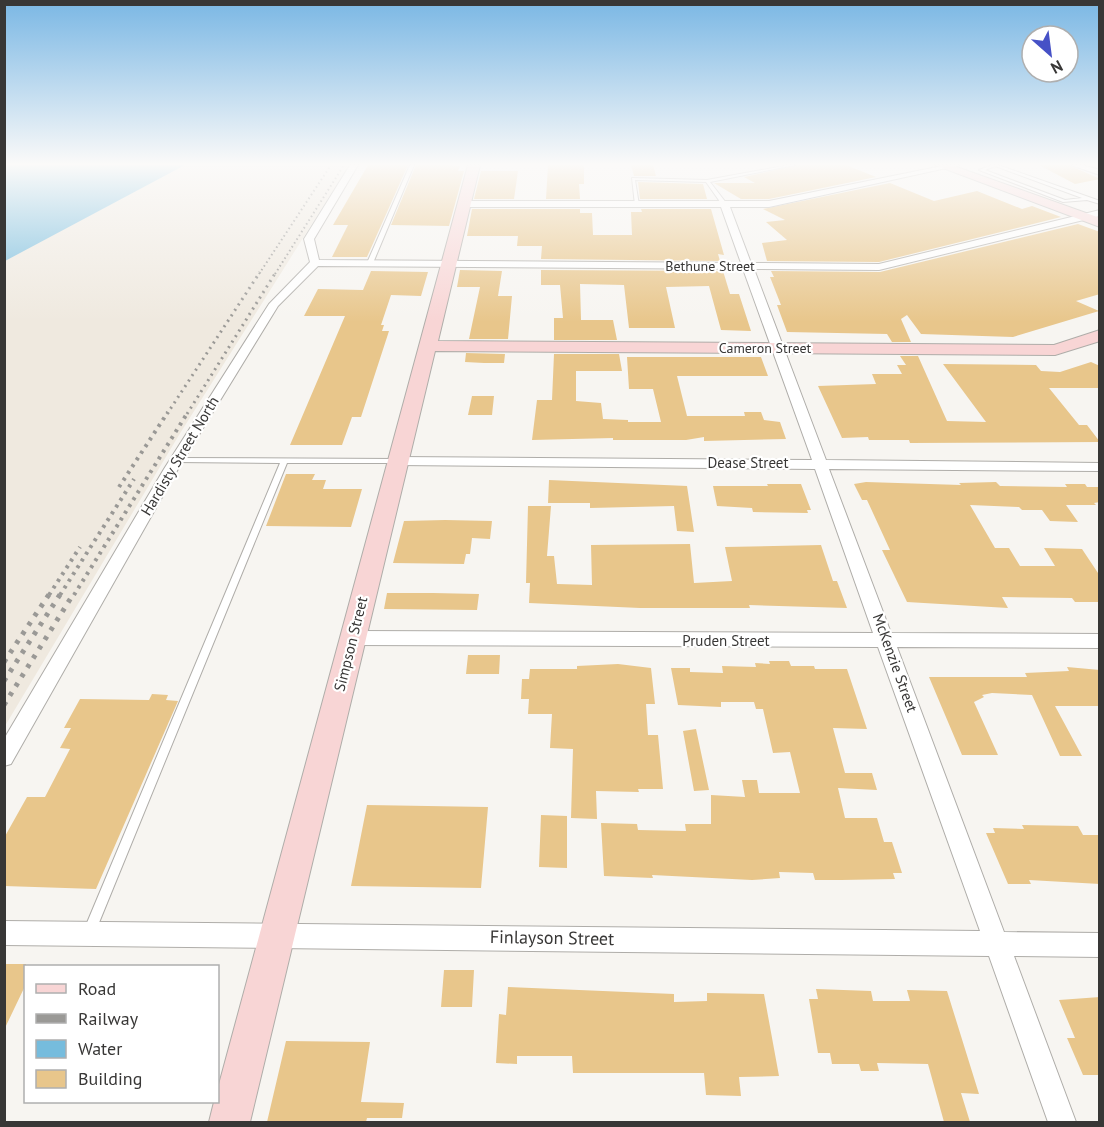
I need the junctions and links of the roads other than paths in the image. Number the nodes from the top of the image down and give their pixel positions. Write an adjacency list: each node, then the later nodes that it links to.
1 (322, 218): 8 (street)
2 (389, 218): 9 (lane)
3 (462, 218): 10 (main road, Simpson Street)
4 (729, 218): 11 (street, McKenzie Street)
5 (1081, 218): 11 (street, Bethune Street)
6 (1085, 218): 7 (main road)
7 (1100, 223)
8 (315, 263): 9 (street, Bethune Street); 15 (street, Hardisty Street North)
9 (370, 263): 10 (street, Bethune Street)
10 (450, 265): 11 (street, Bethune Street); 13 (main road, Simpson Street)
11 (747, 267): 14 (street, McKenzie Street)
12 (1100, 335): 14 (main road, Cameron Street)
13 (427, 346): 14 (main road, Cameron Street); 17 (main road, Simpson Street)
14 (780, 348): 18 (street, McKenzie Street)
15 (176, 460): 16 (lane); 23 (street, Hardisty Street North)
16 (284, 461): 17 (lane); 25 (lane)
17 (396, 461): 18 (street, Dease Street); 20 (main road, Simpson Street)
18 (822, 464): 19 (street, Dease Street); 22 (street, McKenzie Street)
19 (1100, 467)
20 (353, 638): 22 (street, Pruden Street); 26 (main road, Simpson Street)
21 (1100, 641): 22 (street, Pruden Street)
22 (887, 642): 27 (street, McKenzie Street)
23 (4, 758)
24 (4, 933): 25 (street, Finlayson Street)
25 (89, 934): 26 (street, Finlayson Street)
26 (277, 936): 27 (street, Finlayson Street); 29 (main road, Simpson Street)
27 (996, 943): 28 (street, Finlayson Street); 30 (street, McKenzie Street)
28 (1100, 945)
29 (228, 1122)
30 (1062, 1122)

